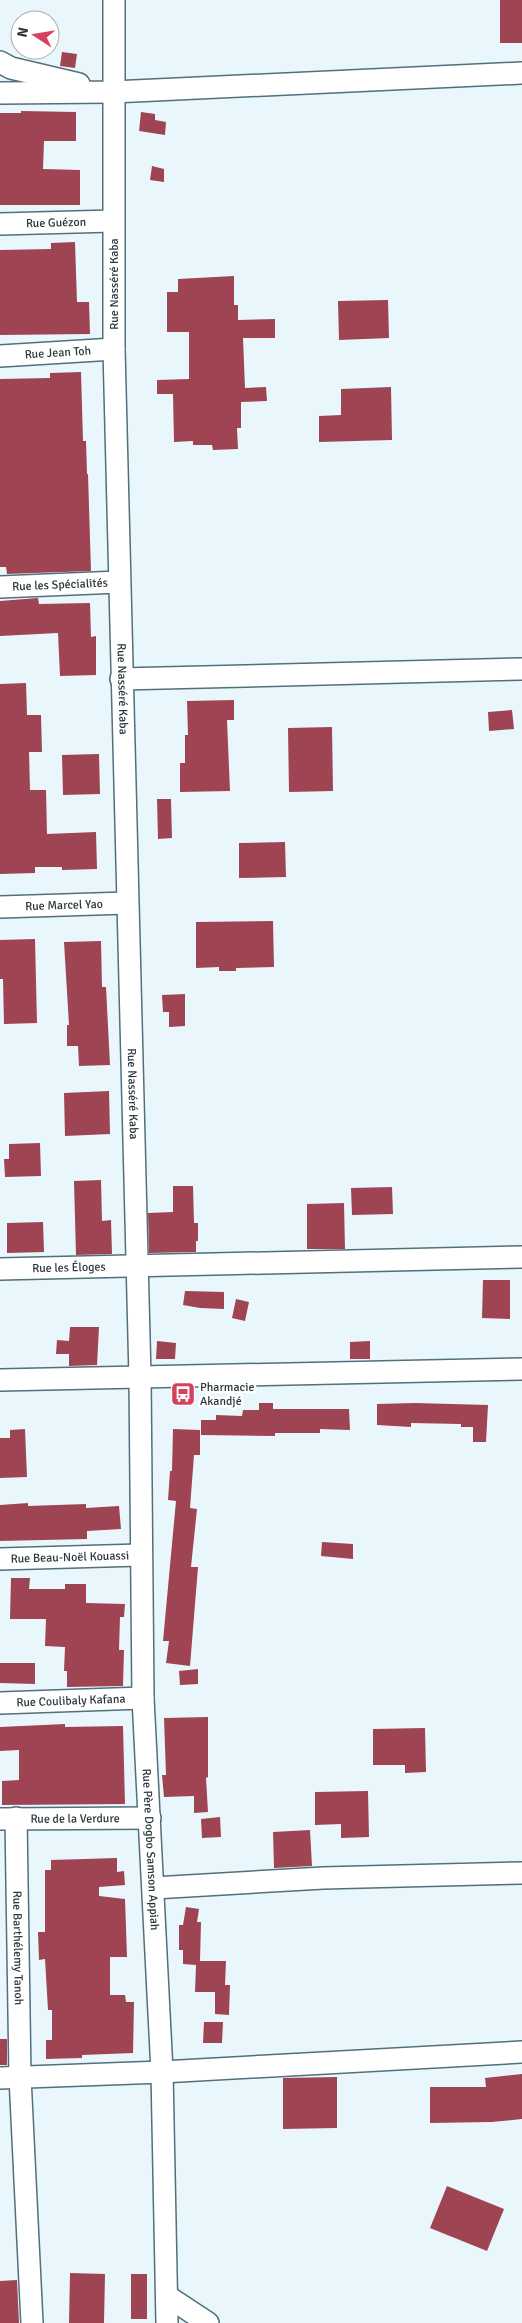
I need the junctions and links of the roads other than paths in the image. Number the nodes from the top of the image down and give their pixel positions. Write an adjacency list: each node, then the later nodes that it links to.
1 (114, 0): 4 (street, Rue Nasséré Kaba)
2 (0, 62): 4 (street)
3 (522, 73): 4 (street)
4 (113, 92): 5 (street); 6 (street, Rue Nasséré Kaba)
5 (0, 93)
6 (113, 221): 7 (street, Rue Guézon); 8 (street, Rue Nasséré Kaba)
7 (0, 224)
8 (114, 349): 9 (street, Rue Jean Toh); 10 (street, Rue Nasséré Kaba)
9 (0, 356)
10 (119, 582): 11 (street, Rue les Spécialités); 13 (street, Rue Nasséré Kaba)
11 (0, 587)
12 (522, 669): 13 (street)
13 (121, 679): 14 (street, Rue Nasséré Kaba)
14 (127, 903): 15 (street, Rue Marcel Yao); 17 (street, Rue Nasséré Kaba)
15 (0, 907)
16 (522, 1257): 17 (street, Rue les Éloges)
17 (137, 1267): 18 (street, Rue les Éloges); 20 (street, Rue Nasséré Kaba)
18 (0, 1269)
19 (522, 1369): 20 (street)
20 (140, 1377): 21 (street); 22 (street, Rue Père Dogbo Samson Appiah)
21 (0, 1380)
22 (140, 1555): 23 (street, Rue Beau-Noël Kouassi); 24 (street, Rue Père Dogbo Samson Appiah)
23 (0, 1559)
24 (143, 1698): 25 (street, Rue Coulibaly Kafana); 26 (street, Rue Père Dogbo Samson Appiah)
25 (0, 1703)
26 (150, 1818): 27 (street, Rue de la Verdure); 29 (street, Rue Père Dogbo Samson Appiah)
27 (8, 1819): 32 (street, Rue Barthélemy Tanoh)
28 (522, 1873): 29 (street)
29 (154, 1888): 31 (street, Rue Père Dogbo Samson Appiah)
30 (522, 2052): 31 (street)
31 (162, 2072): 32 (street); 33 (street, Rue Père Dogbo Samson Appiah)
32 (10, 2077): 34 (street, Rue Barthélemy Tanoh)
33 (168, 2296): 35 (street, Rue Père Dogbo Samson Appiah); 36 (street)
34 (32, 2323)
35 (167, 2323)
36 (208, 2323)

